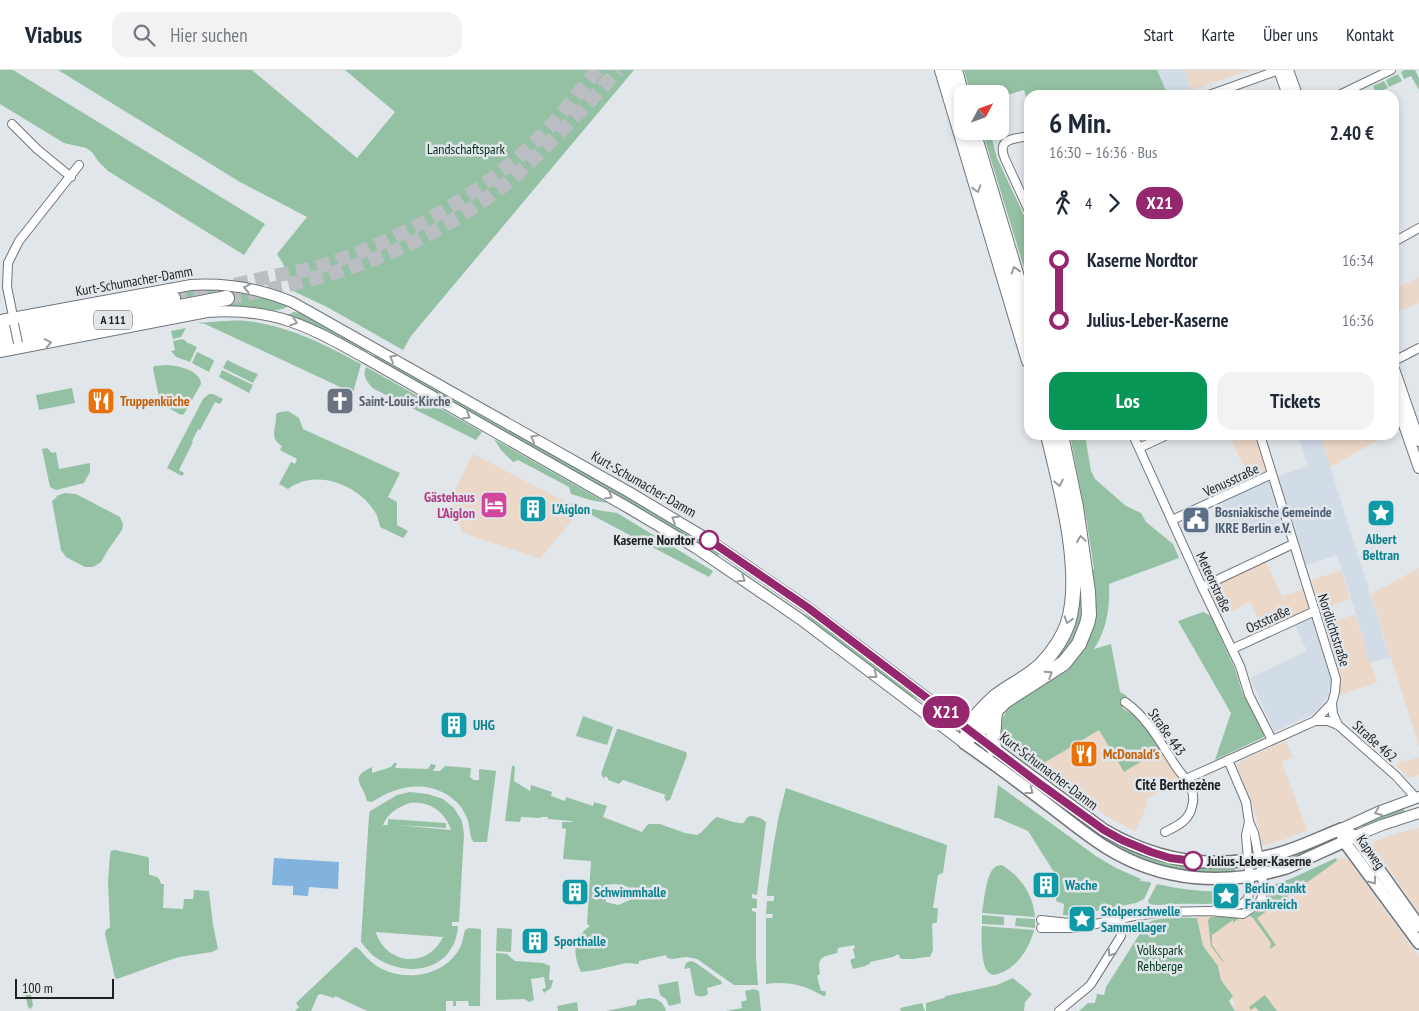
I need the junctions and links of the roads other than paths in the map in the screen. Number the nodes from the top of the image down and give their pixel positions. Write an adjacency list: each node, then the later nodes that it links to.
1 (942, 70): 27 (highway, one-way to 27)
2 (955, 70): 6 (highway)
3 (1280, 70): 7 (street); 8 (main road)
4 (1288, 70): 9 (main road)
5 (1390, 70): 10 (street)
6 (959, 85)
7 (1223, 90)
8 (1286, 90)
9 (1295, 90)
10 (1349, 90)
11 (12, 124): 15 (street)
12 (1024, 137): 16 (street)
13 (976, 140): 22 (highway, one-way to 13)
14 (79, 165): 15 (street)
15 (70, 177): 19 (street)
16 (1024, 199)
17 (1419, 228): 18 (street)
18 (1399, 239)
19 (4, 262): 24 (street)
20 (174, 298): 25 (highway, A 111)
21 (227, 298): 26 (highway, A 111)
22 (1024, 300)
23 (0, 320): 24 (main road, Kurt-Schumacher-Damm)
24 (14, 321): 28 (street, bridge); 46 (main road, Kurt-Schumacher-Damm, one-way to 24)
25 (0, 331)
26 (0, 341)
27 (1024, 344)
28 (18, 345): 30 (main road, Kurt-Schumacher-Damm); 47 (main road, Kurt-Schumacher-Damm, one-way to 47)
29 (1419, 348): 31 (street)
30 (0, 352)
31 (1399, 359)
32 (1399, 389): 34 (main road)
33 (1399, 406): 34 (main road)
34 (1407, 421): 40 (main road); 42 (main road)
35 (1049, 440): 56 (highway, one-way to 56)
36 (1063, 440): 53 (highway, one-way to 36)
37 (1136, 440): 41 (street, Meteorstraße)
38 (1157, 440): 41 (street)
39 (1262, 440): 43 (street, Nordlichtstraße)
40 (1419, 441)
41 (1140, 448): 44 (street, Meteorstraße)
42 (1419, 468)
43 (1272, 474): 44 (street, Venusstraße); 45 (street, Nordlichtstraße)
44 (1172, 520): 48 (street, Meteorstraße)
45 (1294, 544): 48 (street); 49 (street, Nordlichtstraße)
46 (731, 554): 47 (main road); 56 (main road, Kurt-Schumacher-Damm)
47 (723, 566): 58 (main road, Kurt-Schumacher-Damm, one-way to 58)
48 (1202, 587): 50 (street, Meteorstraße)
49 (1315, 611): 50 (street, Oststraße); 52 (street, Nordlichtstraße)
50 (1232, 649): 57 (street, Meteorstraße)
51 (1125, 702): 61 (street, Straße 443)
52 (1332, 704): 54 (street); 55 (street, Straße 462)
53 (995, 711): 56 (highway); 59 (highway)
54 (1315, 721): 55 (street, Straße 462); 57 (street)
55 (1338, 725): 62 (street, Straße 462)
56 (971, 731): 58 (main road); 59 (main road, Kurt-Schumacher-Damm)
57 (1272, 740): 60 (street)
58 (964, 743): 70 (main road, Kurt-Schumacher-Damm, one-way to 70)
59 (994, 749): 68 (main road, Kurt-Schumacher-Damm)
60 (1228, 760): 61 (street); 64 (street)
61 (1186, 779): 66 (street)
62 (1417, 797): 65 (main road, Kurt-Schumacher-Damm, one-way to 65)
63 (1419, 813): 67 (main road, Kurt-Schumacher-Damm)
64 (1249, 822): 68 (street); 68 (street)
65 (1341, 829): 67 (main road, Kapweg); 68 (main road, Kurt-Schumacher-Damm)
66 (1165, 832)
67 (1350, 839): 69 (main road, Kurt-Schumacher-Damm); 74 (main road, Kapweg); 75 (main road, Kapweg, one-way to 75)
68 (1254, 859): 69 (street); 70 (street)
69 (1262, 874): 70 (main road, Kurt-Schumacher-Damm); 71 (street)
70 (1250, 877): 71 (street)
71 (1209, 911): 72 (street)
72 (1121, 919): 73 (street); 76 (street, one-way to 76)
73 (1041, 924)
74 (1419, 926)
75 (1419, 943)
76 (1059, 1011)

